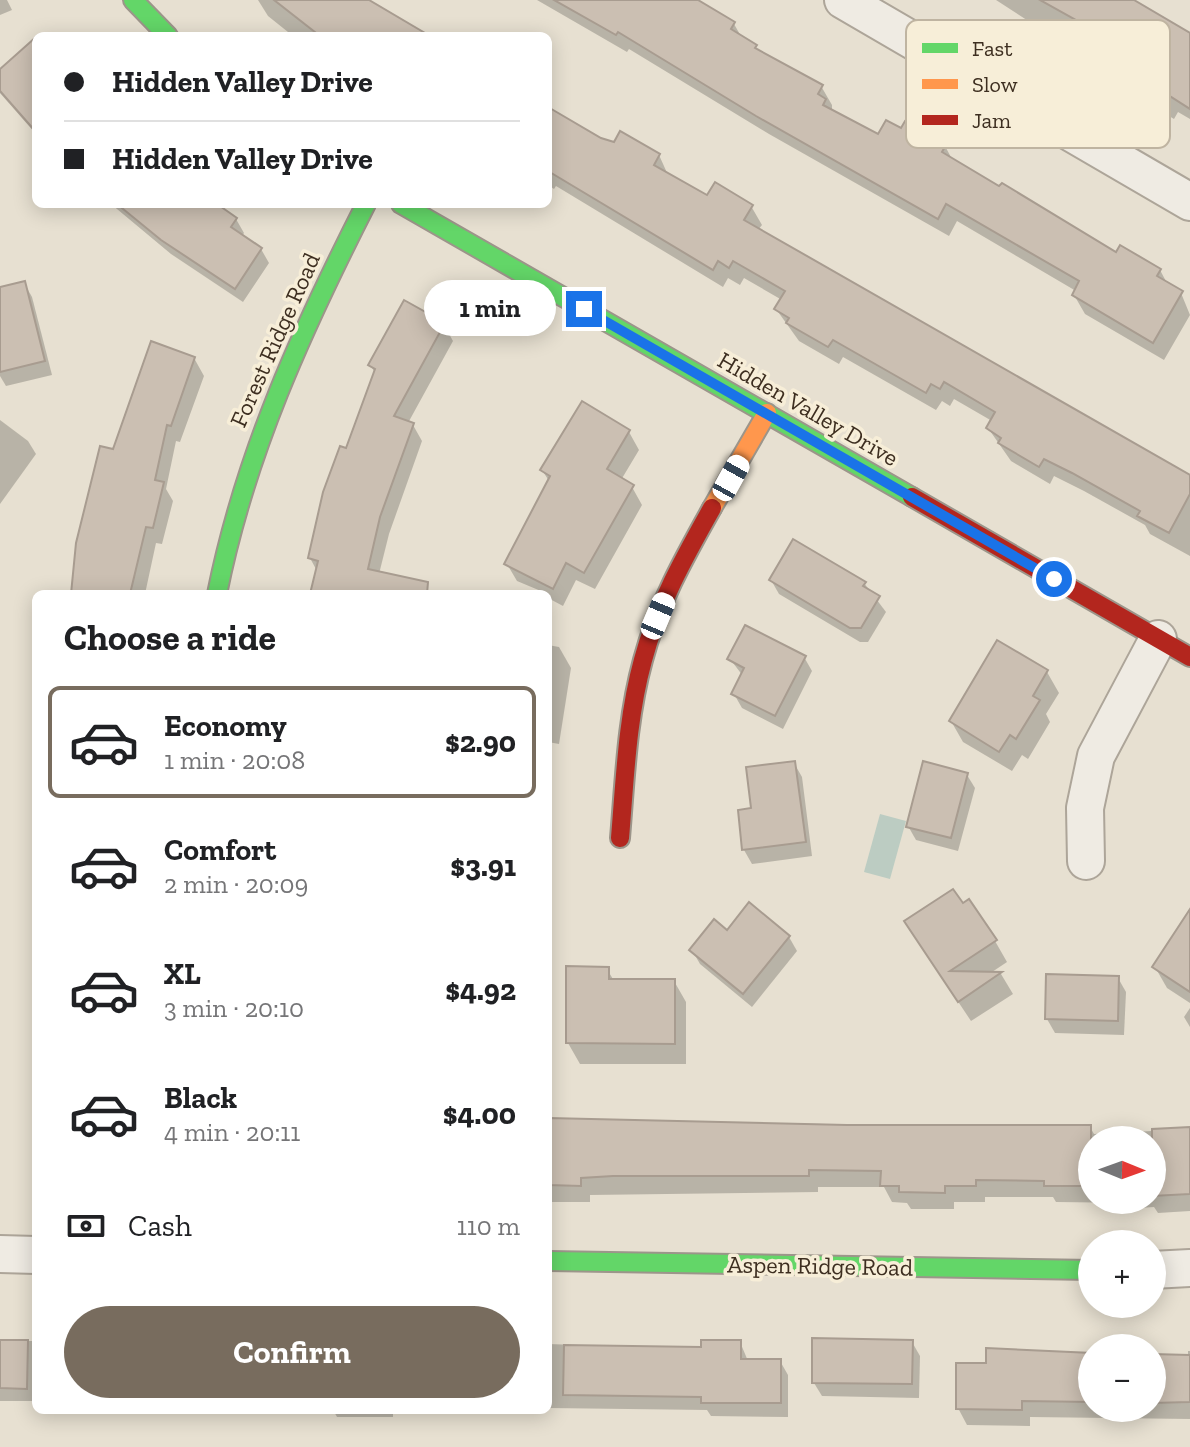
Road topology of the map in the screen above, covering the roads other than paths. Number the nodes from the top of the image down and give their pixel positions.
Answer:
1 (133, 0) edge
2 (843, 0) edge
3 (164, 32) edge
4 (906, 37) edge
5 (1097, 148) edge
6 (1190, 202) edge
7 (364, 208) edge
8 (408, 208) edge
9 (767, 413) junction
10 (218, 590) edge
11 (1158, 639) junction
12 (1190, 657) edge
13 (620, 838) dead end
14 (1086, 861) dead end
15 (0, 1254) edge
16 (32, 1255) edge
17 (552, 1261) edge
18 (1190, 1268) edge
19 (1166, 1269) edge
20 (1078, 1270) edge

1 - 3 street
2 - 4 street
5 - 6 street
7 - 10 street, Forest Ridge Road
8 - 9 street, Hidden Valley Drive
9 - 11 street, Hidden Valley Drive
9 - 13 street
11 - 12 street, Hidden Valley Drive
11 - 14 street
15 - 16 street
17 - 20 street, Aspen Ridge Road
18 - 19 street

